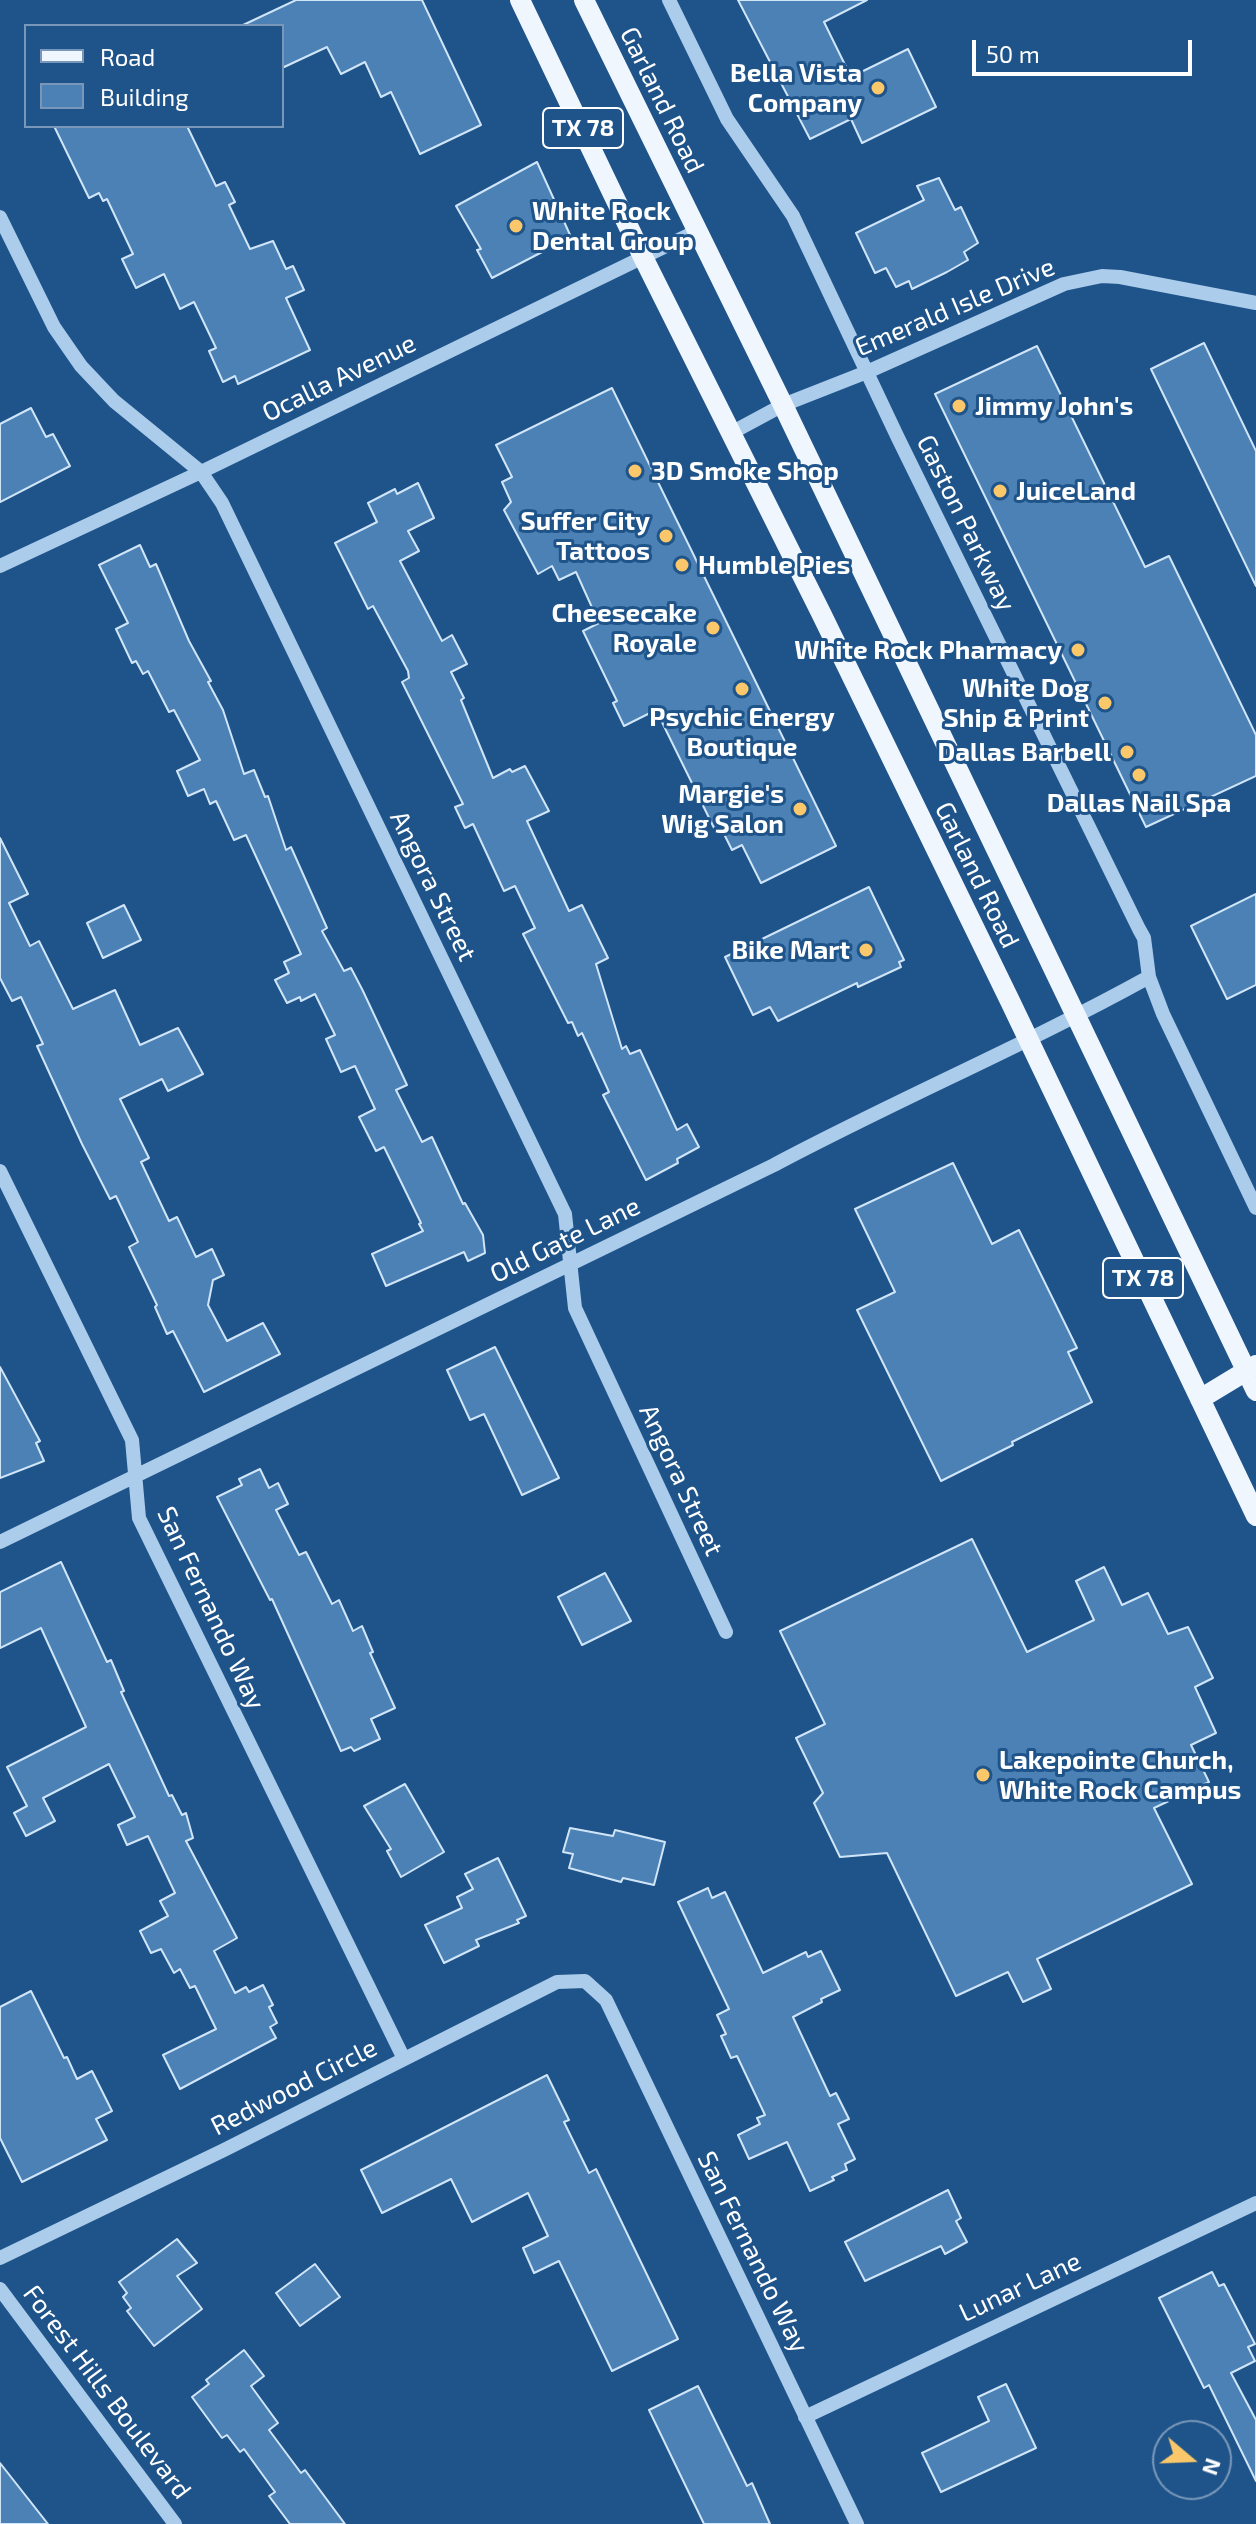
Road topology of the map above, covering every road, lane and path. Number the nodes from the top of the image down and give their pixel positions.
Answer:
1 (520, 0) edge
2 (584, 0) edge
3 (669, 0) edge
4 (0, 217) edge
5 (697, 231) junction
6 (643, 257) junction
7 (1256, 303) edge
8 (867, 372) junction
9 (783, 405) junction
10 (731, 433) junction
11 (201, 472) junction
12 (0, 566) edge
13 (1149, 977) junction
14 (1076, 1016) junction
15 (1029, 1041) junction
16 (0, 1171) edge
17 (1256, 1208) edge
18 (570, 1265) junction
19 (1251, 1368) edge
20 (1256, 1391) edge
21 (1200, 1399) junction
22 (135, 1475) junction
23 (1256, 1516) edge
24 (0, 1542) edge
25 (726, 1632) dead end
26 (606, 2000) joint
27 (404, 2059) junction
28 (1256, 2203) edge
29 (0, 2258) edge
30 (0, 2289) edge
31 (805, 2417) junction
32 (175, 2524) edge
33 (857, 2524) edge

1 - 6 main road, Garland Road / TX 78
2 - 5 main road, Garland Road / TX 78
3 - 8 street, Gaston Parkway
4 - 11 street, Angora Street
5 - 6 street, Ocalla Avenue
5 - 9 main road, Garland Road / TX 78
6 - 10 main road, Garland Road / TX 78
6 - 11 street, Ocalla Avenue
7 - 8 street, Emerald Isle Drive
8 - 9 street, Emerald Isle Drive
8 - 13 street, Gaston Parkway
9 - 10 street, Emerald Isle Drive
9 - 14 main road, Garland Road / TX 78
10 - 15 main road, Garland Road / TX 78
11 - 12 street, Ocalla Avenue
11 - 18 street, Angora Street
13 - 14 street, Old Gate Lane
13 - 17 street, Gaston Parkway
14 - 15 street, Old Gate Lane
14 - 19 main road, Garland Road / TX 78
15 - 18 street, Old Gate Lane
15 - 21 main road, Garland Road / TX 78
16 - 22 street, San Fernando Way
18 - 22 street, Old Gate Lane
18 - 25 street, Angora Street
19 - 20 main road, Garland Road / TX 78
19 - 21 main road
21 - 23 main road, Garland Road / TX 78
22 - 24 street, Old Gate Lane
22 - 27 street, San Fernando Way
26 - 27 street, Redwood Circle
26 - 31 street, San Fernando Way
27 - 29 street, Redwood Circle
28 - 31 street, Lunar Lane
30 - 32 street, Forest Hills Boulevard
31 - 33 street, San Fernando Way

